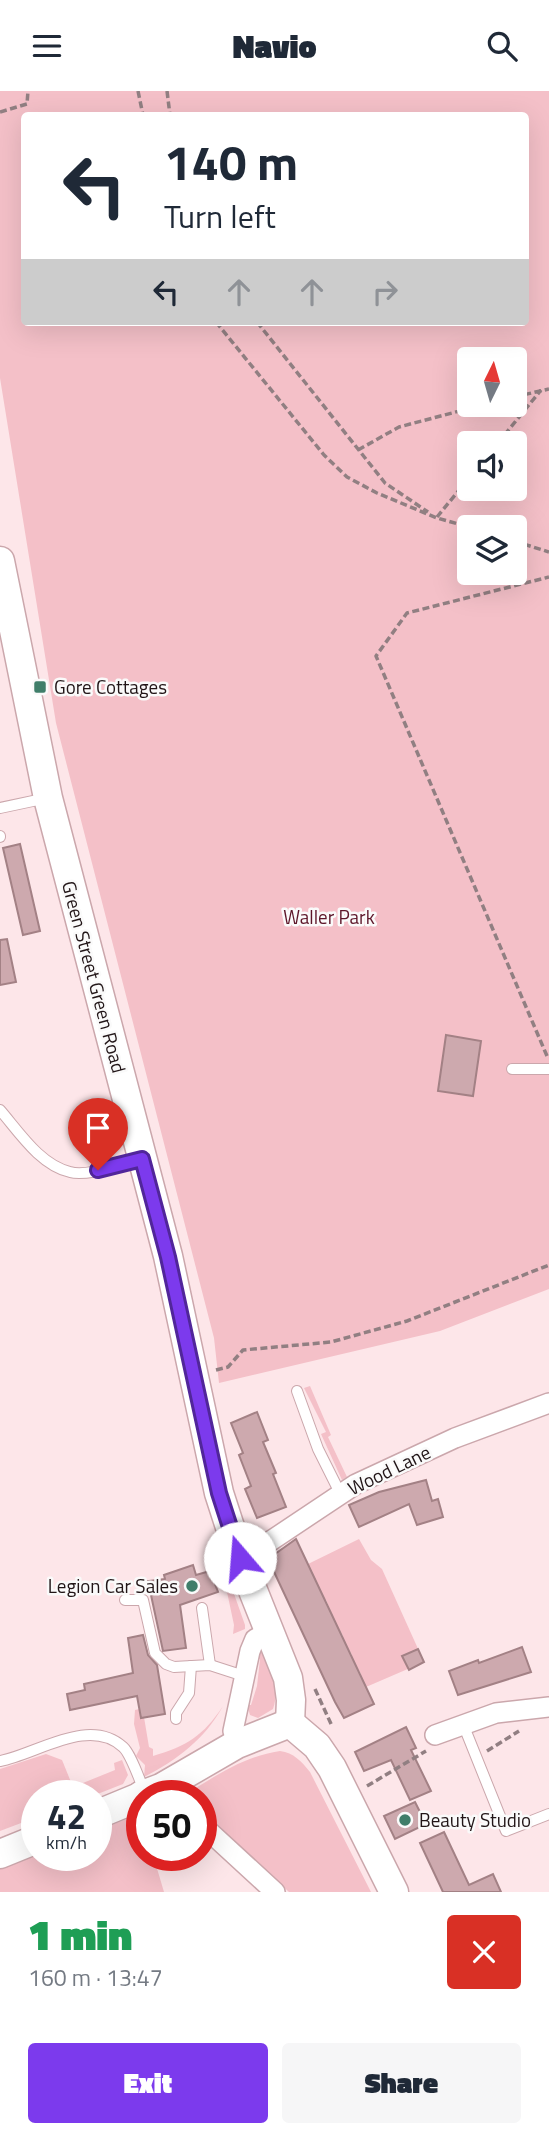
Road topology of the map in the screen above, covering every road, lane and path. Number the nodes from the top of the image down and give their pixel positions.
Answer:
1 (28, 91) edge
2 (138, 91) edge
3 (167, 91) edge
4 (0, 111) edge
5 (142, 112) edge
6 (170, 112) edge
7 (219, 326) edge
8 (260, 326) edge
9 (549, 389) edge
10 (541, 390) junction
11 (527, 394) edge
12 (457, 412) edge
13 (508, 431) edge
14 (358, 450) junction
15 (457, 493) edge
16 (437, 518) junction
17 (457, 524) edge
18 (527, 545) edge
19 (549, 552) edge
20 (0, 561) edge
21 (549, 577) edge
22 (3, 595) edge
23 (48, 798) junction
24 (0, 808) edge
25 (549, 1061) edge
26 (512, 1069) dead end
27 (549, 1069) edge
28 (0, 1110) edge
29 (142, 1159) junction
30 (549, 1265) edge
31 (217, 1370) dead end
32 (297, 1391) dead end
33 (549, 1403) edge
34 (340, 1493) junction
35 (240, 1558) junction
36 (125, 1600) dead end
37 (202, 1608) dead end
38 (268, 1632) junction
39 (210, 1665) junction
40 (191, 1666) junction
41 (244, 1676) junction
42 (549, 1707) edge
43 (176, 1719) dead end
44 (290, 1724) junction
45 (462, 1724) junction
46 (522, 1729) dead end
47 (434, 1741) joint
48 (237, 1744) junction
49 (475, 1755) junction
50 (0, 1761) edge
51 (144, 1780) edge
52 (176, 1780) edge
53 (362, 1789) dead end
54 (549, 1814) edge
55 (217, 1839) edge
56 (21, 1845) edge
57 (0, 1854) edge
58 (275, 1892) edge
59 (394, 1892) edge

1 - 4 path
2 - 5 path
3 - 6 path
7 - 16 path
8 - 14 path
9 - 10 path
10 - 11 path
10 - 13 path
12 - 14 path
14 - 16 path
15 - 16 path
16 - 17 path
18 - 19 path
20 - 22 main road, Green Street Green Road
21 - 25 path
22 - 23 main road, Green Street Green Road
23 - 24 lane
23 - 29 main road, Green Street Green Road
26 - 27 lane
28 - 29 lane
29 - 35 main road, Green Street Green Road
30 - 31 path
32 - 34 lane
33 - 34 street, Wood Lane
34 - 35 street, Wood Lane
35 - 38 main road, Green Street Green Road
36 - 40 lane
37 - 39 lane
38 - 41 street
38 - 44 main road, Green Street Green Road
39 - 40 lane
39 - 41 lane
40 - 43 lane
41 - 48 street
42 - 45 street
44 - 48 main road
44 - 59 main road
45 - 47 street
45 - 49 lane
46 - 49 path
47 - 53 path
48 - 52 main road
49 - 54 lane
50 - 51 lane
55 - 58 street
56 - 57 main road

